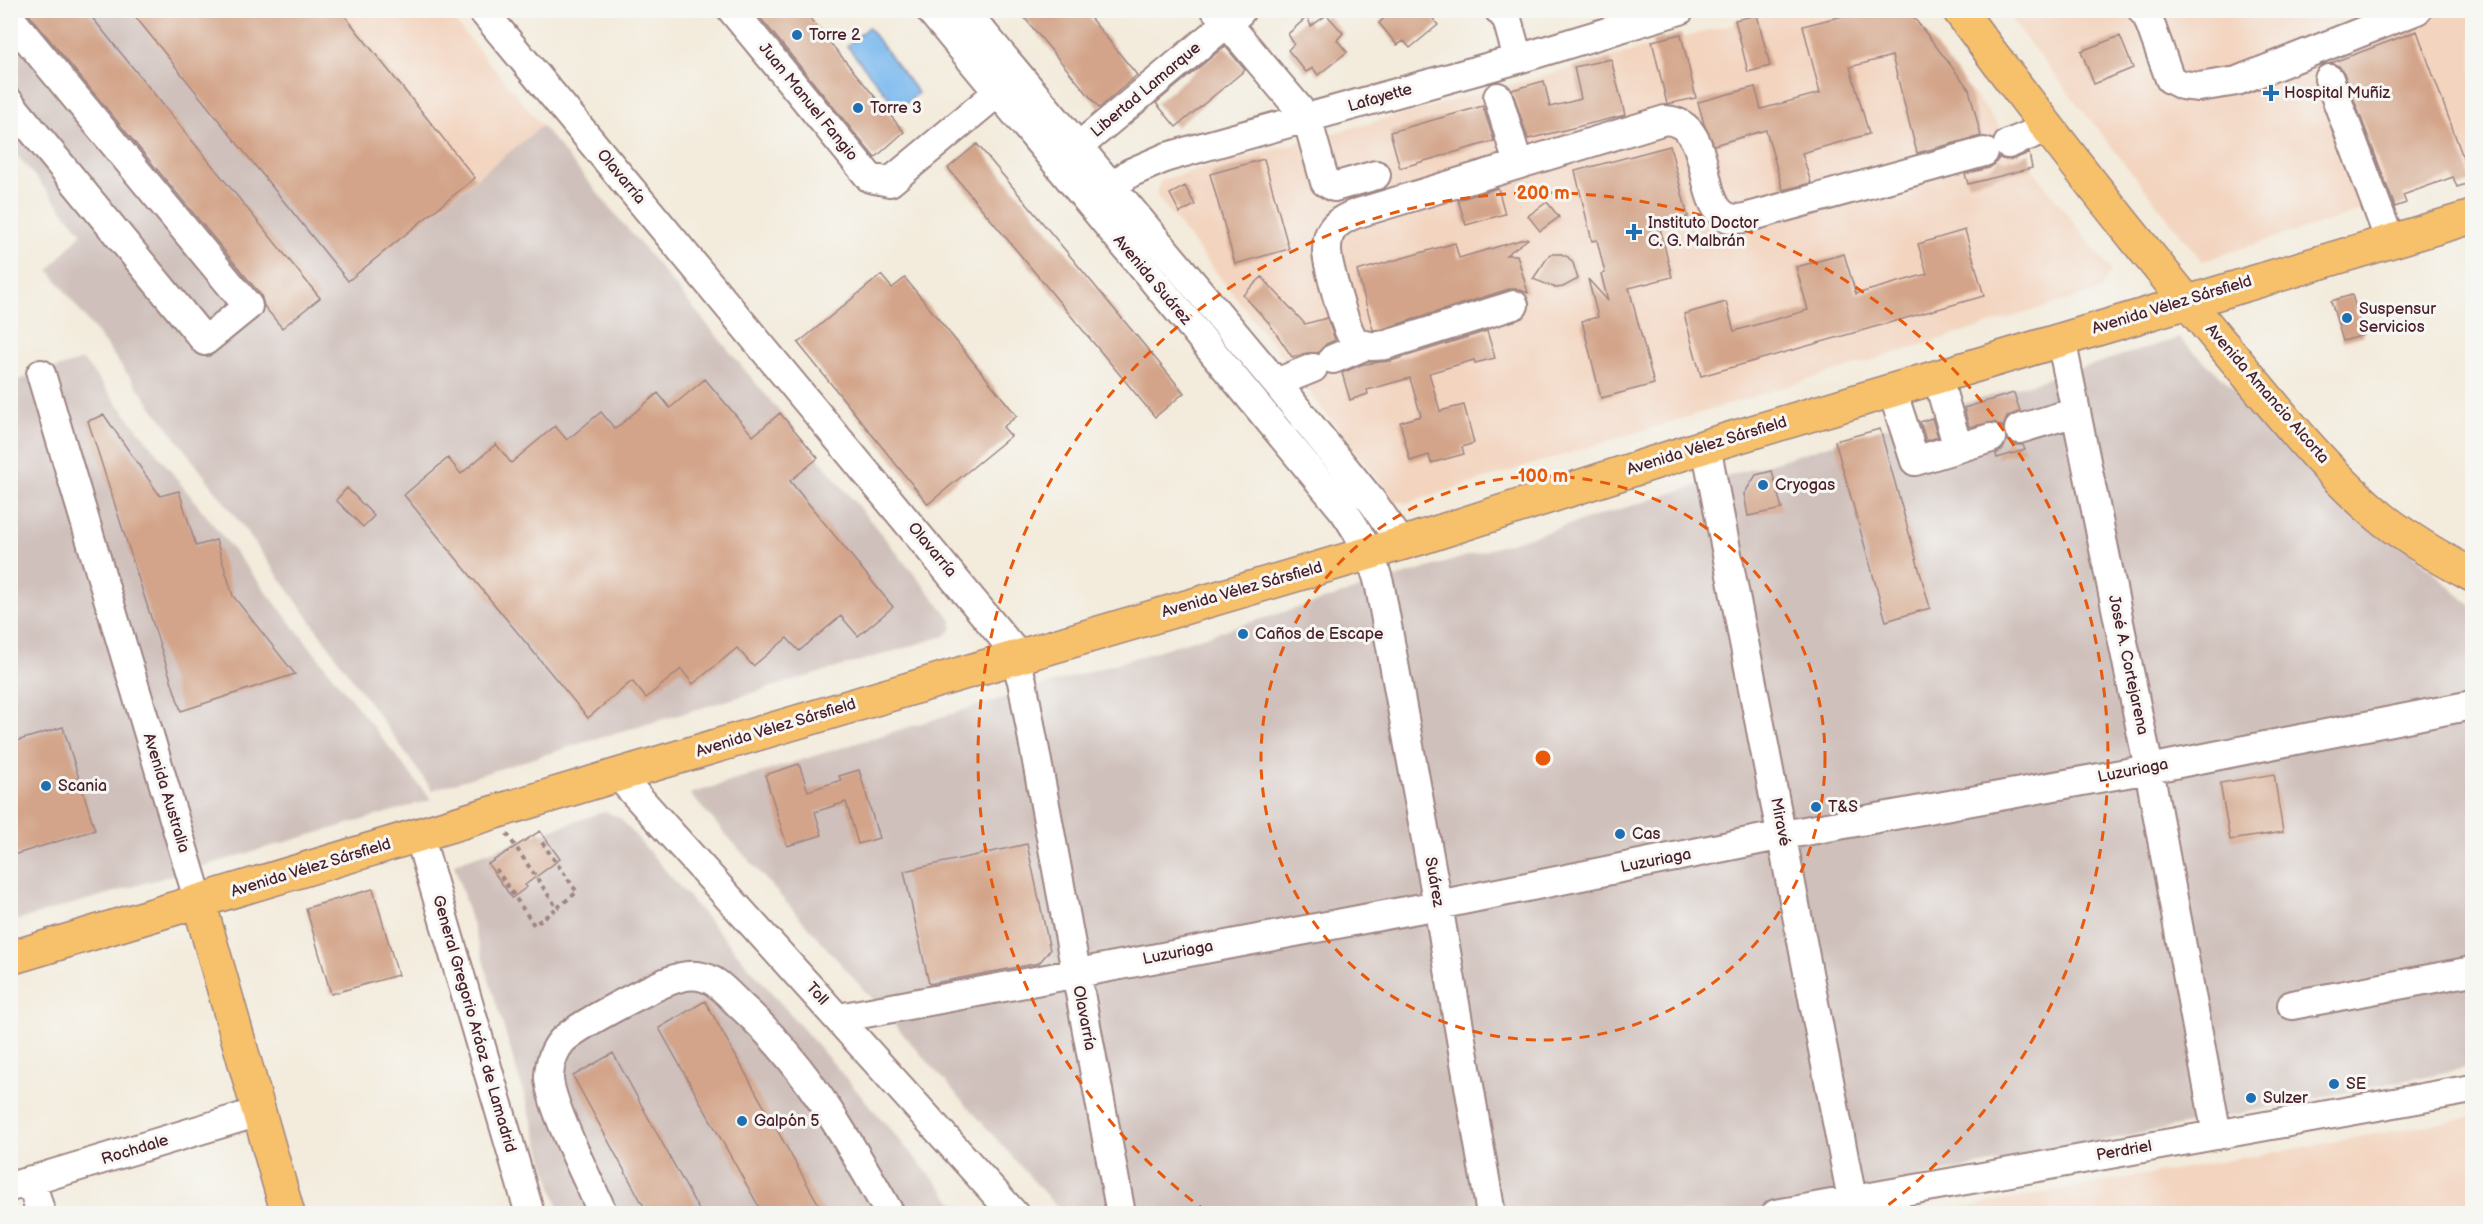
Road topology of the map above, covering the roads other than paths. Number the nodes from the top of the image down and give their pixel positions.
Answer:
1 (482, 10) edge
2 (732, 10) edge
3 (930, 10) edge
4 (964, 10) edge
5 (1499, 10) edge
6 (1680, 10) edge
7 (1959, 10) edge
8 (2142, 10) edge
9 (2417, 10) edge
10 (1228, 15) edge
11 (10, 18) edge
12 (1518, 59) junction
13 (2329, 79) dead end
14 (997, 93) junction
15 (1498, 97) dead end
16 (10, 103) edge
17 (1306, 118) junction
18 (2047, 128) junction
19 (1078, 147) junction
20 (1518, 164) junction
21 (1376, 176) dead end
22 (1111, 188) junction
23 (1090, 206) junction
24 (2472, 217) edge
25 (2390, 241) junction
26 (2186, 301) junction
27 (1514, 305) dead end
28 (2061, 339) junction
29 (1366, 345) junction
30 (40, 374) dead end
31 (1936, 376) junction
32 (1276, 383) junction
33 (1892, 390) junction
34 (2076, 412) junction
35 (2019, 429) dead end
36 (1991, 438) dead end
37 (1706, 446) junction
38 (1958, 448) junction
39 (1401, 543) junction
40 (1370, 553) junction
41 (2472, 575) edge
42 (1016, 657) junction
43 (2472, 705) edge
44 (2149, 769) junction
45 (618, 775) junction
46 (419, 835) junction
47 (1783, 835) junction
48 (199, 902) junction
49 (1438, 905) junction
50 (10, 958) edge
51 (2472, 971) edge
52 (1075, 972) junction
53 (2292, 1005) dead end
54 (839, 1018) junction
55 (2472, 1089) edge
56 (259, 1112) junction
57 (2217, 1135) junction
58 (21, 1184) edge
59 (1852, 1199) junction
60 (41, 1214) edge
61 (288, 1214) edge
62 (530, 1214) edge
63 (603, 1214) edge
64 (890, 1214) edge
65 (1014, 1214) edge
66 (1121, 1214) edge
67 (1491, 1214) edge
68 (1776, 1214) edge

1 - 42 street, Olavarría
2 - 14 street, Juan Manuel Fangio
3 - 14 street, Avenida Suárez
4 - 19 street, Avenida Suárez
5 - 12 street
6 - 12 street, Lafayette
7 - 18 main road, Avenida Amancio Alcorta
8 - 9 street
10 - 17 street
10 - 19 street, Libertad Lamarque
11 - 16 street
12 - 17 street, Lafayette
13 - 25 street
14 - 23 street, Avenida Suárez
15 - 20 street
17 - 21 street
17 - 22 street, Lafayette
18 - 20 street
18 - 26 main road, Avenida Amancio Alcorta
19 - 22 street, Avenida Suárez
20 - 29 street
22 - 23 street, Lafayette
22 - 32 street, Avenida Suárez
23 - 40 street, Avenida Suárez
24 - 25 main road, Avenida Vélez Sársfield
25 - 26 main road, Avenida Vélez Sársfield
26 - 28 main road, Avenida Vélez Sársfield
26 - 41 main road, Avenida Amancio Alcorta
27 - 29 street
28 - 31 main road, Avenida Vélez Sársfield
28 - 34 street, José A. Cortejarena
29 - 32 street
30 - 48 street, Avenida Australia
31 - 33 main road, Avenida Vélez Sársfield
31 - 38 street
32 - 39 street, Avenida Suárez
33 - 37 main road, Avenida Vélez Sársfield
33 - 38 street
34 - 35 street
34 - 44 street, José A. Cortejarena
36 - 38 street
37 - 39 main road, Avenida Vélez Sársfield
37 - 47 street, Miravé
39 - 40 main road, Avenida Vélez Sársfield
40 - 42 main road, Avenida Vélez Sársfield
40 - 49 street, Suárez
42 - 45 main road, Avenida Vélez Sársfield
42 - 52 street, Olavarría
43 - 44 street, Luzuriaga
44 - 47 street, Luzuriaga
44 - 57 street, José A. Cortejarena
45 - 46 main road, Avenida Vélez Sársfield
45 - 54 street, Toll
46 - 48 main road, Avenida Vélez Sársfield
46 - 62 street, General Gregorio Aráoz de Lamadrid
47 - 49 street, Luzuriaga
47 - 59 street, Miravé
48 - 50 main road, Avenida Vélez Sársfield
48 - 56 main road, Avenida Australia
49 - 52 street, Luzuriaga
49 - 67 street, Suárez
51 - 53 street
52 - 54 street, Luzuriaga
52 - 66 street, Olavarría
54 - 65 street, Toll
55 - 57 street, Perdriel
56 - 58 street, Rochdale
56 - 61 main road, Avenida Australia
57 - 59 street, Perdriel
58 - 60 street
59 - 68 street, Perdriel
63 - 64 street

